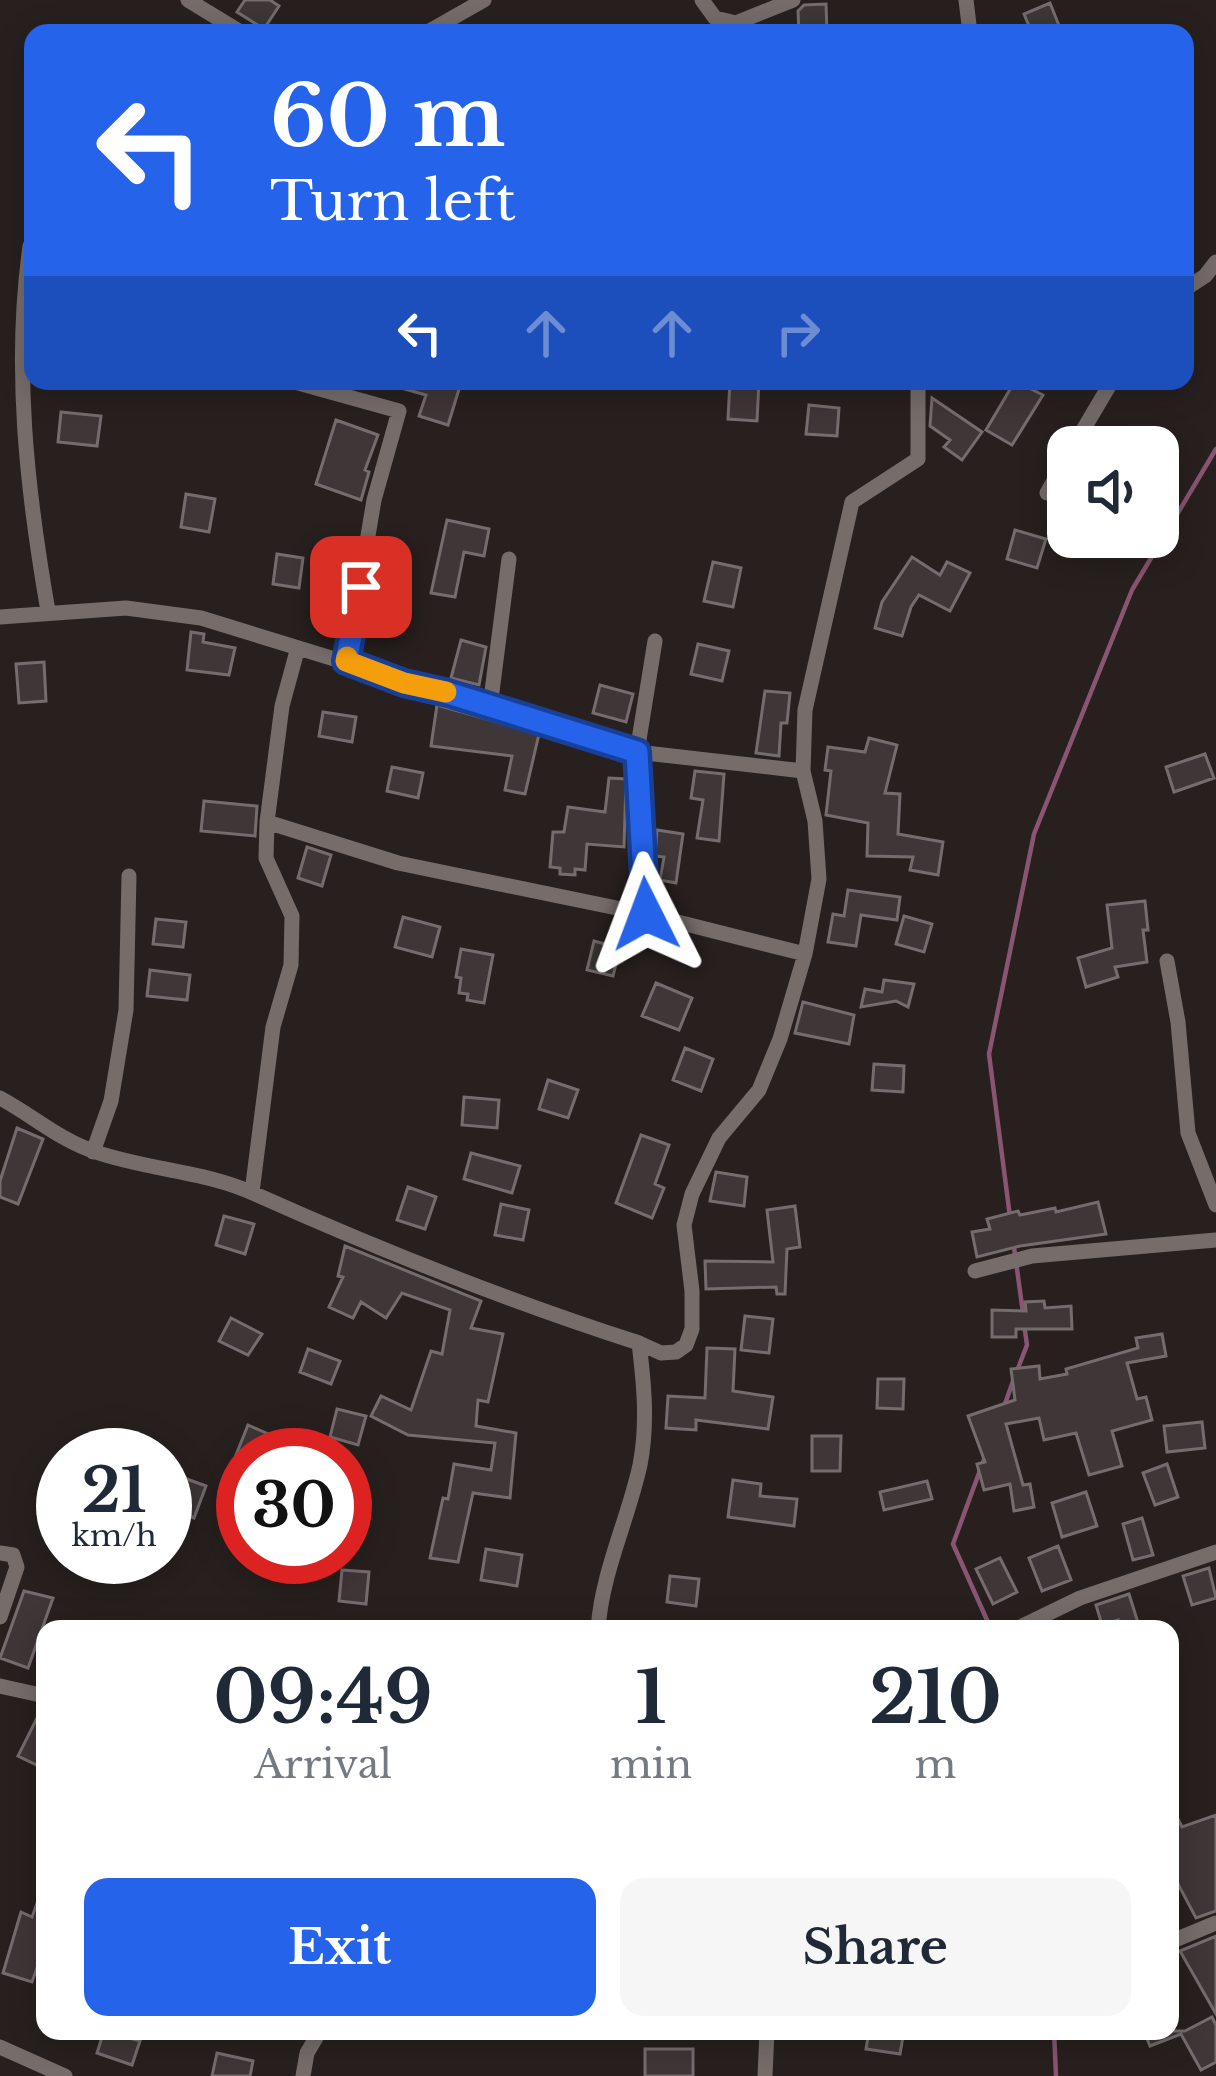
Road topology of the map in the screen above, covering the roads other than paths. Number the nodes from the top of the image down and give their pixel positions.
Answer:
1 (188, 0) edge
2 (702, 0) edge
3 (793, 0) edge
4 (478, 2) edge
5 (227, 24) edge
6 (441, 24) edge
7 (1216, 262) edge
8 (1194, 283) edge
9 (24, 287) edge
10 (323, 390) edge
11 (918, 390) edge
12 (1107, 390) edge
13 (1085, 426) edge
14 (509, 559) dead end
15 (48, 610) junction
16 (0, 617) edge
17 (656, 641) dead end
18 (297, 651) junction
19 (346, 661) junction
20 (490, 707) junction
21 (637, 752) junction
22 (802, 771) junction
23 (267, 822) junction
24 (129, 876) dead end
25 (646, 914) junction
26 (805, 954) junction
27 (1167, 961) dead end
28 (0, 1098) edge
29 (93, 1152) junction
30 (252, 1192) junction
31 (1216, 1205) edge
32 (1216, 1240) edge
33 (975, 1271) dead end
34 (639, 1343) junction
35 (1216, 1552) edge
36 (0, 1553) edge
37 (0, 1617) edge
38 (599, 1620) edge
39 (1035, 1620) edge
40 (0, 1686) edge
41 (36, 1694) edge
42 (1216, 1923) edge
43 (1179, 1938) edge
44 (315, 2040) edge
45 (767, 2040) edge
46 (0, 2047) edge
47 (65, 2076) edge
48 (303, 2076) edge
49 (765, 2076) edge

1 - 5 street
2 - 3 street
4 - 6 street
7 - 8 street
9 - 15 street
10 - 19 street
11 - 22 street
12 - 13 street
14 - 20 street
15 - 16 street
15 - 18 street
17 - 21 street
18 - 19 street
18 - 23 street
19 - 20 street
20 - 21 street
21 - 22 street
21 - 25 street
22 - 26 street
23 - 25 street
23 - 30 street
24 - 29 street
25 - 26 street
26 - 34 street
27 - 31 street
28 - 29 street
29 - 30 street
30 - 34 street
32 - 33 street
34 - 38 street
35 - 39 street
36 - 37 street
40 - 41 street
42 - 43 street
44 - 48 street
45 - 49 street
46 - 47 street

